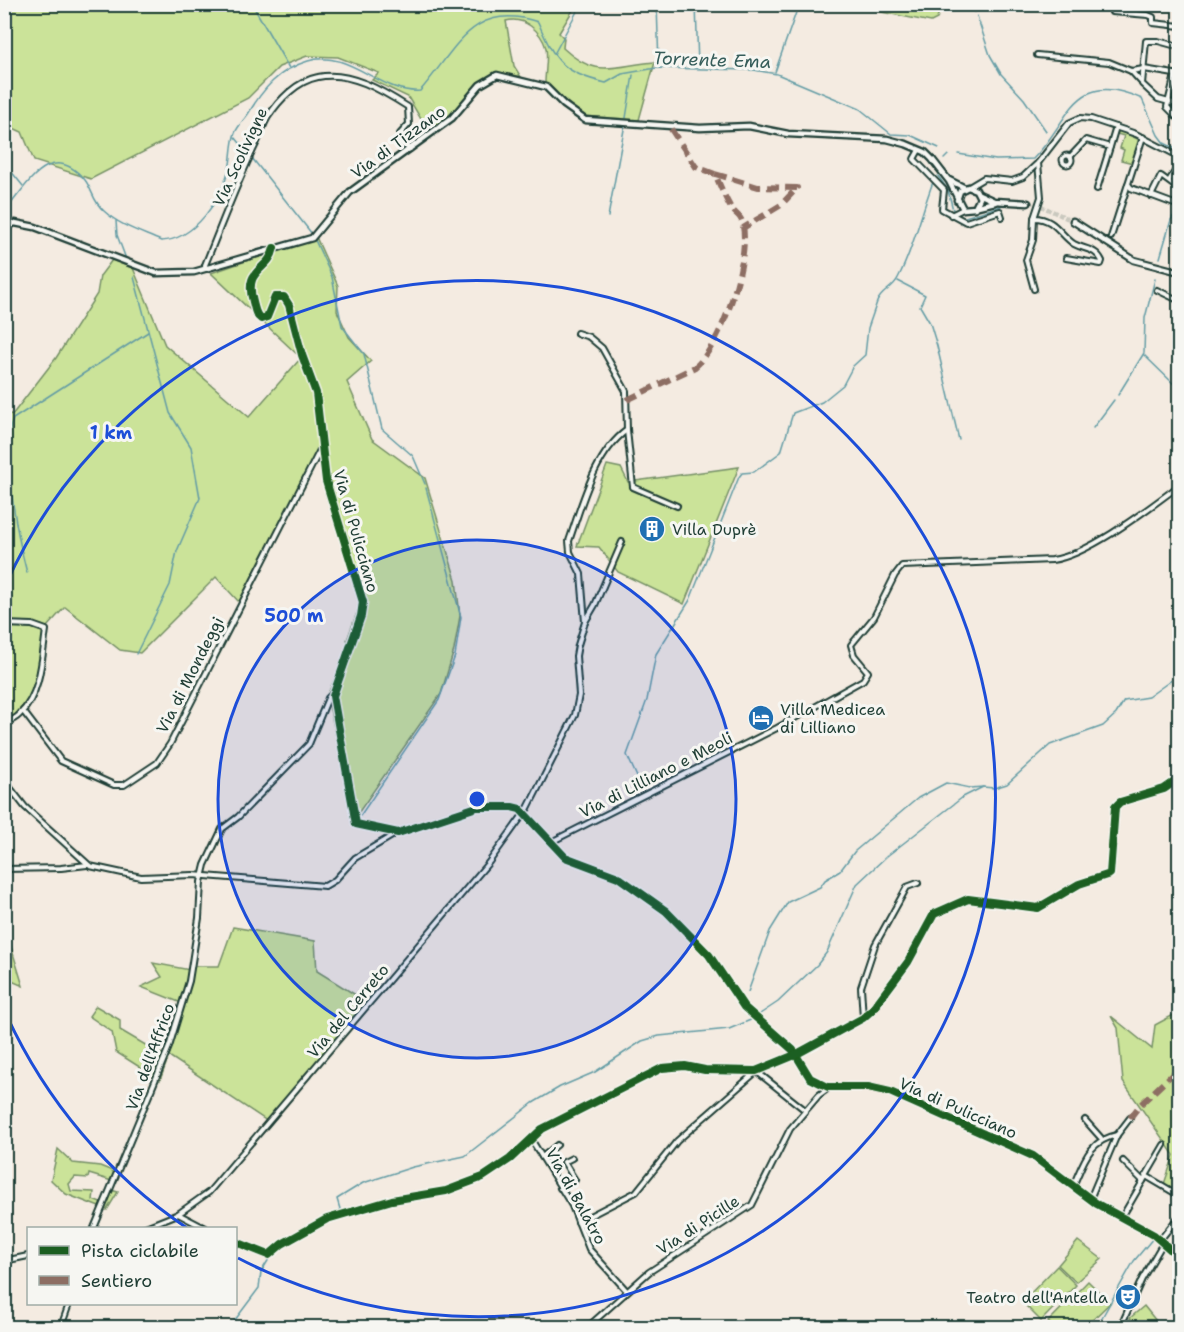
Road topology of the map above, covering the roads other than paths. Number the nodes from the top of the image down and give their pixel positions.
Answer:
1 (1112, 12) dead end
2 (1179, 26) edge
3 (1179, 47) edge
4 (1037, 55) dead end
5 (1144, 69) junction
6 (1131, 71) junction
7 (1177, 75) edge
8 (1143, 84) junction
9 (1168, 103) junction
10 (1179, 105) edge
11 (1178, 118) edge
12 (1116, 127) junction
13 (1143, 137) junction
14 (1110, 147) junction
15 (410, 149) junction
16 (919, 150) junction
17 (1070, 157) dead end
18 (1179, 157) edge
19 (1038, 163) junction
20 (1179, 163) edge
21 (945, 176) junction
22 (982, 179) junction
23 (1169, 181) junction
24 (967, 187) junction
25 (1128, 187) junction
26 (1097, 189) dead end
27 (1179, 190) edge
28 (979, 193) junction
29 (1152, 196) junction
30 (958, 202) junction
31 (1000, 202) junction
32 (1028, 203) tunnel mouth
33 (1177, 205) dead end
34 (978, 206) junction
35 (963, 209) junction
36 (953, 213) junction
37 (1002, 217) dead end
38 (1034, 218) junction
39 (1073, 221) tunnel mouth
40 (4, 228) edge
41 (1111, 237) dead end
42 (274, 248) junction
43 (1066, 258) dead end
44 (206, 269) junction
45 (1179, 272) edge
46 (1034, 289) dead end
47 (1157, 290) dead end
48 (1179, 301) edge
49 (577, 333) dead end
50 (627, 430) junction
51 (322, 446) junction
52 (1179, 485) edge
53 (677, 506) dead end
54 (622, 542) dead end
55 (585, 622) junction
56 (4, 624) edge
57 (334, 693) junction
58 (22, 711) junction
59 (4, 725) edge
60 (1179, 778) edge
61 (4, 780) edge
62 (526, 813) junction
63 (398, 833) junction
64 (550, 842) junction
65 (87, 864) junction
66 (206, 865) junction
67 (4, 869) edge
68 (193, 875) junction
69 (202, 876) junction
70 (210, 877) junction
71 (918, 883) dead end
72 (201, 887) junction
73 (863, 1018) junction
74 (795, 1055) junction
75 (756, 1071) junction
76 (823, 1085) junction
77 (831, 1087) junction
78 (819, 1095) junction
79 (805, 1110) junction
80 (1130, 1118) dead end
81 (1084, 1120) dead end
82 (1117, 1135) junction
83 (1101, 1138) junction
84 (531, 1139) junction
85 (557, 1145) dead end
86 (1164, 1145) dead end
87 (542, 1157) junction
88 (572, 1158) dead end
89 (1123, 1161) dead end
90 (1145, 1178) junction
91 (1072, 1186) junction
92 (560, 1188) junction
93 (1179, 1196) edge
94 (1090, 1199) junction
95 (178, 1214) junction
96 (1179, 1215) edge
97 (1122, 1218) junction
98 (578, 1222) junction
99 (94, 1227) edge
100 (146, 1227) edge
101 (203, 1227) edge
102 (237, 1242) edge
103 (1162, 1242) junction
104 (27, 1256) edge
105 (1179, 1258) edge
106 (4, 1261) edge
107 (1179, 1289) edge
108 (626, 1290) junction
109 (69, 1305) edge
110 (1179, 1305) edge
111 (64, 1328) edge
112 (550, 1328) edge
113 (1120, 1328) edge

1 - 2 street
3 - 5 street
4 - 6 street
5 - 6 street
5 - 7 street
5 - 8 street
6 - 8 street
7 - 9 street
8 - 9 street
9 - 10 street
9 - 11 street
12 - 13 street
12 - 14 street
12 - 19 street
13 - 18 street
13 - 25 street
14 - 17 street
14 - 26 street
15 - 16 main road, Via di Tizzano
15 - 42 main road, Via di Tizzano
15 - 44 street, Via Scolivigne
16 - 21 main road, Via di Tizzano
16 - 36 street
19 - 22 street
19 - 38 street
20 - 23 street
21 - 24 main road, Via di Tizzano
21 - 30 main road, Via di Tizzano
22 - 24 street
22 - 28 street
23 - 27 street
23 - 29 street
24 - 28 main road, Via di Tizzano
24 - 30 main road
25 - 29 street
25 - 41 street
28 - 31 main road, Via di Tizzano
28 - 34 main road
29 - 33 street
30 - 35 main road, Via di Tizzano
30 - 36 street
31 - 32 main road
31 - 34 main road
34 - 35 main road
35 - 36 street
36 - 37 street
38 - 43 street
38 - 46 street
39 - 45 main road
40 - 44 main road, Via di Tizzano
42 - 44 main road, Via di Tizzano
42 - 51 street, Via di Pulicciano
47 - 48 street
49 - 50 street
50 - 53 street
50 - 55 street
51 - 57 street, Via di Pulicciano
51 - 58 street, Via di Mondeggi
52 - 64 street, Via di Lilliano e Meoli
54 - 55 street
55 - 62 street, Via del Cerreto
56 - 58 street
57 - 63 street, Via di Pulicciano
57 - 66 street
58 - 59 street
60 - 73 street
61 - 65 street
62 - 63 street, Via di Pulicciano
62 - 64 street, Via di Pulicciano
62 - 95 street, Via del Cerreto
63 - 70 street
64 - 74 street, Via di Pulicciano
65 - 67 street
65 - 68 street
66 - 68 street
66 - 69 street
68 - 69 street
69 - 70 street
69 - 72 street, Via dell'Affrico
70 - 72 street
71 - 73 street
72 - 99 street, Via dell'Affrico
73 - 74 street
74 - 75 street
74 - 76 street, Via di Pulicciano
75 - 79 street
75 - 84 street
75 - 98 street
76 - 77 street, Via di Pulicciano
76 - 78 street, Via di Picille
77 - 78 street, Via di Picille
77 - 91 street, Via di Pulicciano
78 - 79 street, Via di Picille
79 - 108 street, Via di Picille
80 - 82 street
81 - 83 street
82 - 83 street
82 - 94 street
83 - 91 street
84 - 87 street, Via di Balatro
84 - 102 street
85 - 87 street
86 - 90 street
87 - 92 street, Via di Balatro
88 - 92 street
89 - 90 street
90 - 93 street
90 - 97 street
91 - 94 street, Via di Pulicciano
92 - 98 street, Via di Balatro
94 - 97 street, Via di Pulicciano
95 - 100 street, Via del Cerreto
95 - 101 street
96 - 103 street
97 - 103 street, Via di Pulicciano
98 - 108 street, Via di Balatro
103 - 105 street, Via di Pulicciano
103 - 113 street
104 - 106 street
107 - 110 street
108 - 112 street, Via di Picille
109 - 111 street

